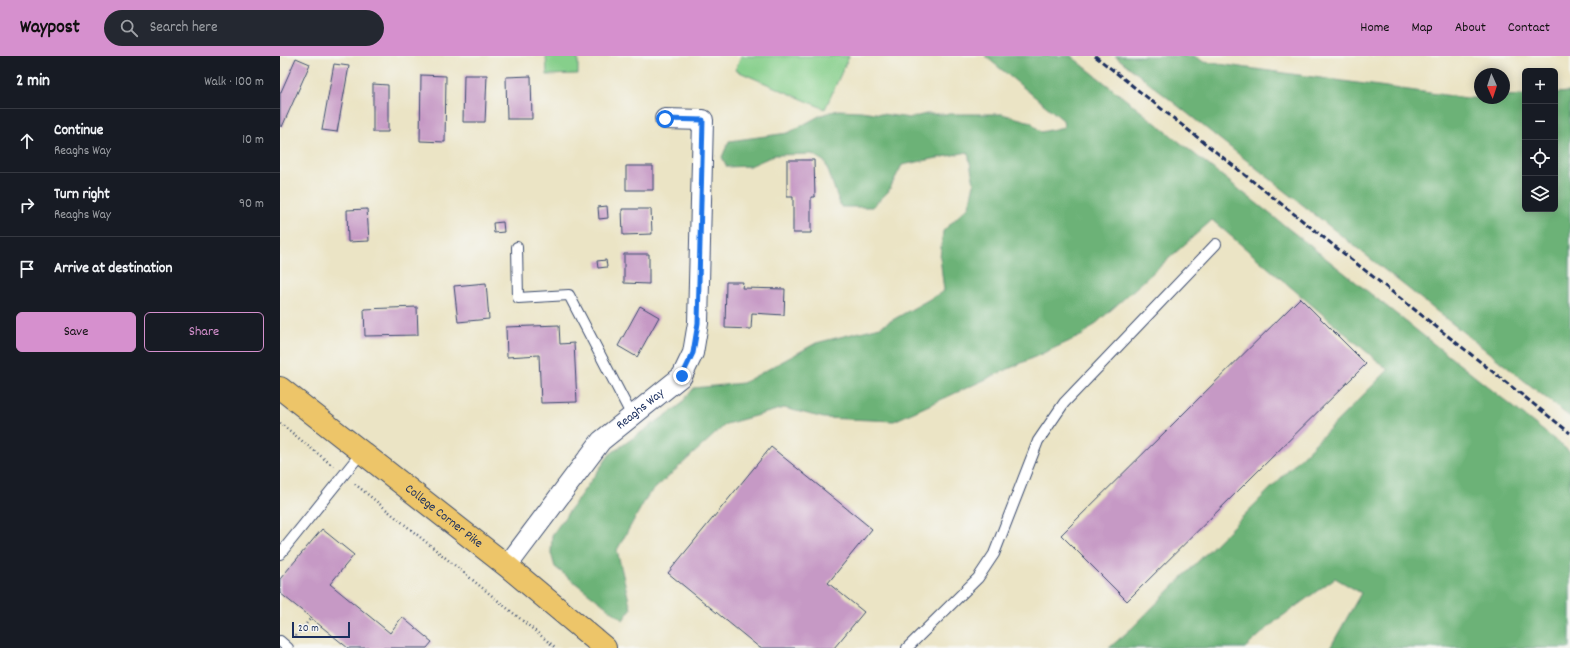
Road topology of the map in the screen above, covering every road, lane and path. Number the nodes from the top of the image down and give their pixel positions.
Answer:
1 (665, 119) dead end
2 (1216, 244) dead end
3 (517, 247) dead end
4 (285, 395) edge
5 (632, 416) junction
6 (280, 423) edge
7 (362, 452) junction
8 (344, 475) junction
9 (280, 554) edge
10 (507, 566) junction
11 (311, 618) dead end
12 (280, 641) edge
13 (290, 644) edge
14 (556, 648) edge
15 (605, 648) edge
16 (907, 648) edge

1 - 5 street, Reaghs Way
2 - 16 lane
3 - 5 lane
4 - 7 highway, College Corner Pike
5 - 10 street, Reaghs Way
6 - 8 path
7 - 8 lane
7 - 10 highway, College Corner Pike
8 - 9 lane
8 - 14 path
10 - 15 highway, College Corner Pike
11 - 13 path
12 - 13 lane

